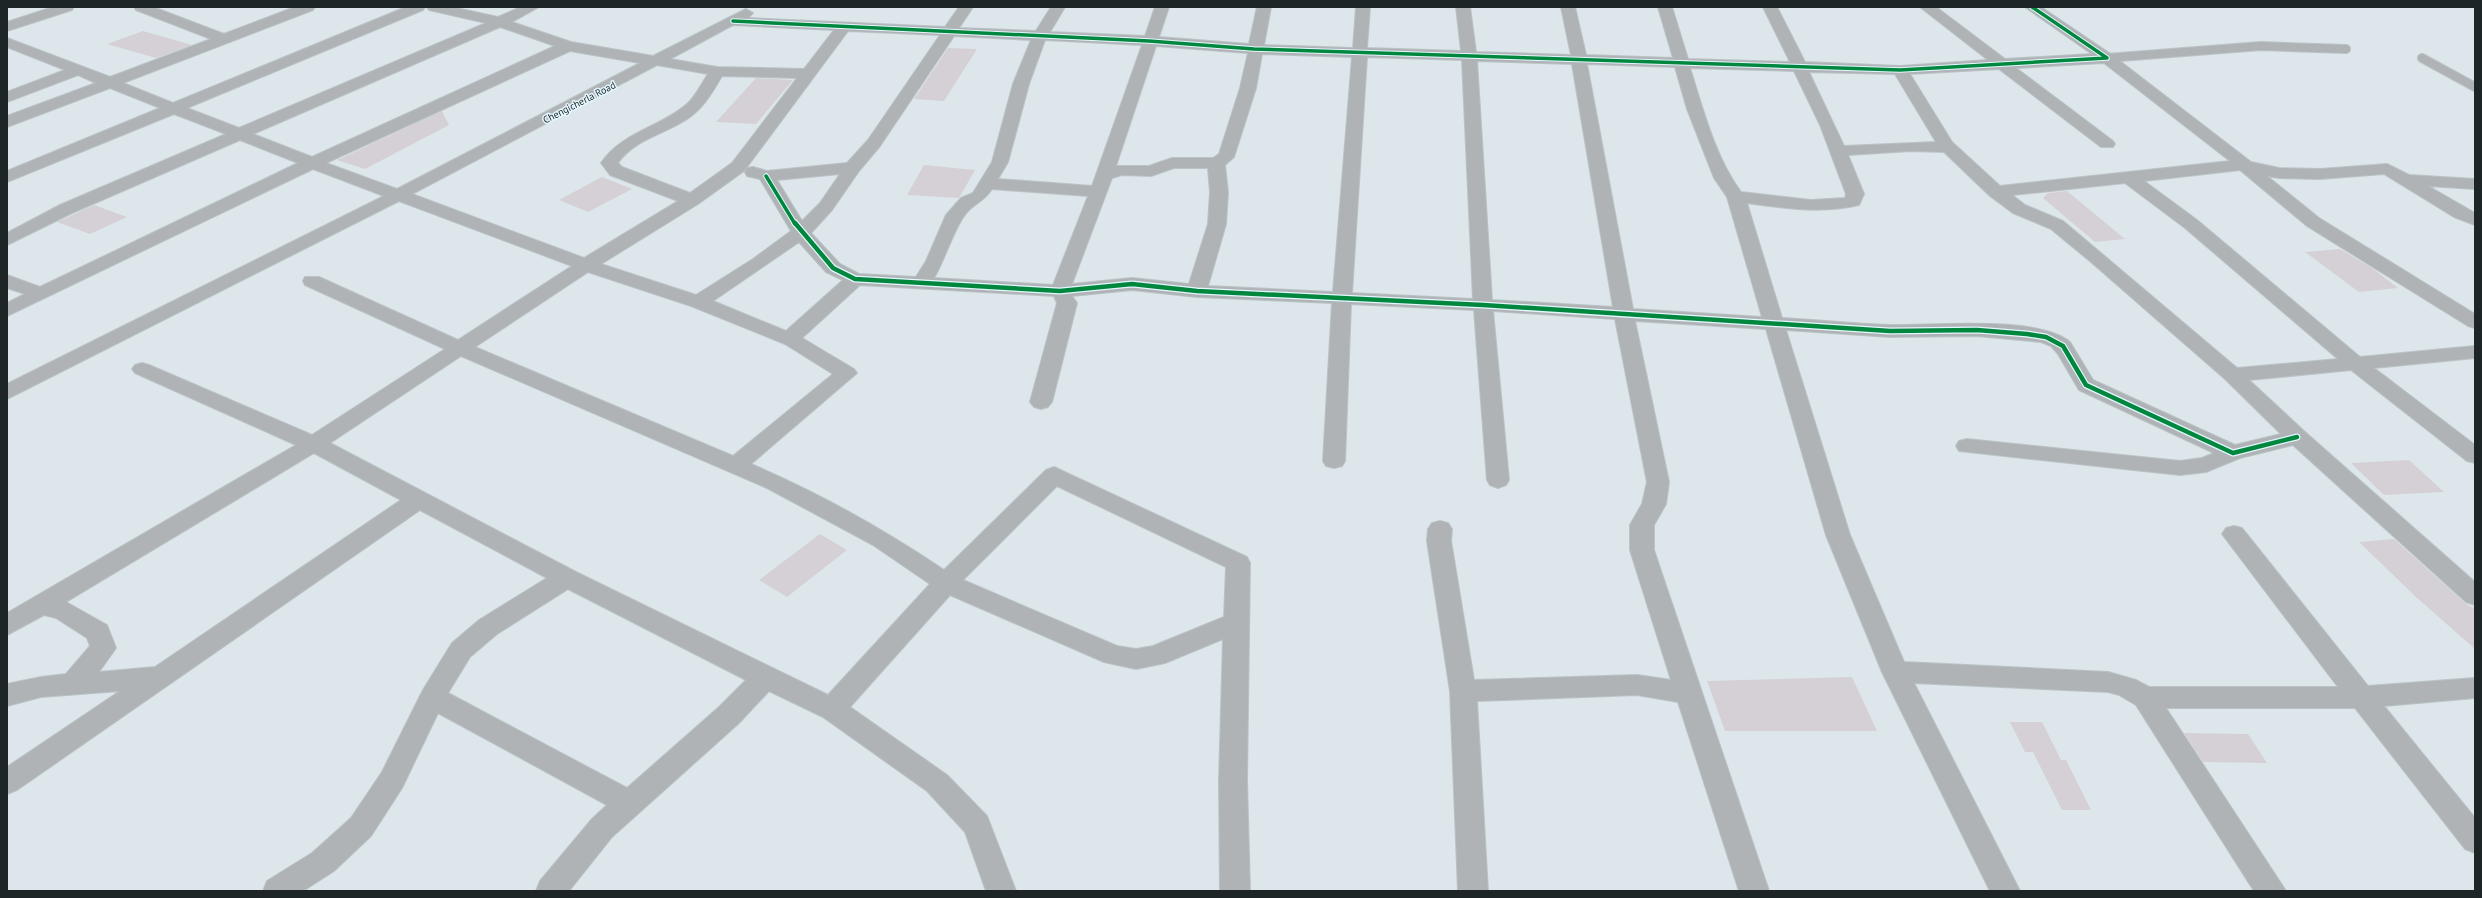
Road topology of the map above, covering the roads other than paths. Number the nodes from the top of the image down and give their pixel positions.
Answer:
1 (67, 7) edge
2 (141, 7) edge
3 (308, 7) edge
4 (418, 7) edge
5 (434, 7) edge
6 (532, 7) edge
7 (758, 7) edge
8 (966, 7) edge
9 (1058, 7) edge
10 (1162, 7) edge
11 (1264, 7) edge
12 (1363, 7) edge
13 (1463, 7) edge
14 (1568, 7) edge
15 (1665, 7) edge
16 (1770, 7) edge
17 (1927, 7) edge
18 (2032, 7) edge
19 (733, 21) junction
20 (500, 22) junction
21 (7, 27) edge
22 (844, 27) junction
23 (948, 33) junction
24 (1040, 36) junction
25 (223, 39) junction
26 (1149, 41) junction
27 (7, 42) edge
28 (568, 46) junction
29 (1254, 49) junction
30 (2346, 49) dead end
31 (1360, 53) junction
32 (1469, 56) junction
33 (2107, 58) junction
34 (2422, 58) dead end
35 (1580, 59) junction
36 (657, 62) junction
37 (1682, 64) junction
38 (2003, 65) junction
39 (1798, 67) junction
40 (1900, 70) junction
41 (76, 71) junction
42 (717, 71) junction
43 (806, 74) junction
44 (109, 83) junction
45 (2475, 87) edge
46 (7, 97) edge
47 (174, 109) junction
48 (7, 122) edge
49 (238, 135) junction
50 (2107, 144) dead end
51 (1948, 147) junction
52 (1838, 151) junction
53 (312, 163) junction
54 (1216, 163) junction
55 (2242, 165) junction
56 (738, 167) junction
57 (852, 168) junction
58 (1105, 175) junction
59 (766, 176) junction
60 (2127, 176) junction
61 (7, 177) edge
62 (2405, 180) junction
63 (987, 183) junction
64 (2475, 184) edge
65 (1098, 192) junction
66 (1996, 192) junction
67 (398, 194) junction
68 (1736, 197) junction
69 (692, 200) junction
70 (2475, 220) edge
71 (800, 232) junction
72 (7, 240) edge
73 (586, 265) junction
74 (855, 279) junction
75 (7, 281) edge
76 (312, 281) dead end
77 (922, 282) junction
78 (1060, 291) junction
79 (1197, 291) junction
80 (38, 293) junction
81 (1342, 297) junction
82 (698, 302) junction
83 (1483, 305) junction
84 (7, 310) edge
85 (1624, 314) junction
86 (2475, 322) edge
87 (1774, 323) junction
88 (789, 339) junction
89 (459, 348) junction
90 (2475, 352) edge
91 (2355, 363) junction
92 (142, 369) dead end
93 (2232, 375) junction
94 (7, 392) edge
95 (1041, 402) dead end
96 (2297, 437) junction
97 (314, 444) junction
98 (1967, 446) dead end
99 (2233, 454) junction
100 (2475, 456) edge
101 (1334, 461) dead end
102 (735, 466) junction
103 (1498, 480) dead end
104 (418, 500) junction
105 (1440, 529) dead end
106 (2234, 534) dead end
107 (567, 578) junction
108 (946, 583) junction
109 (2475, 596) edge
110 (42, 605) junction
111 (1236, 623) junction
112 (7, 625) edge
113 (1894, 672) junction
114 (161, 676) junction
115 (765, 678) junction
116 (74, 684) junction
117 (2475, 688) edge
118 (1463, 691) junction
119 (1690, 693) junction
120 (7, 695) edge
121 (432, 697) junction
122 (2363, 697) junction
123 (2145, 698) junction
124 (832, 709) junction
125 (7, 782) edge
126 (630, 803) junction
127 (2475, 840) edge
128 (278, 891) edge
129 (551, 891) edge
130 (1001, 891) edge
131 (1235, 891) edge
132 (1473, 891) edge
133 (1754, 891) edge
134 (2005, 891) edge
135 (2271, 891) edge

1 - 21 street
2 - 25 street
3 - 25 street
4 - 47 street
5 - 20 street
6 - 20 street
7 - 19 street, Chengicherla Road
8 - 23 street
9 - 24 street
10 - 26 street
11 - 29 street
12 - 31 street
13 - 32 street
14 - 35 street
15 - 37 street
16 - 39 street
17 - 38 street
18 - 33 street
19 - 22 street
19 - 36 street, Chengicherla Road
20 - 28 street
20 - 49 street
22 - 23 street
22 - 43 street
23 - 24 street
23 - 57 street
24 - 26 street
24 - 63 street
25 - 44 street
26 - 29 street
26 - 58 street
27 - 41 street
28 - 36 street
28 - 53 street
29 - 31 street
29 - 54 street
30 - 33 lane
31 - 32 street
31 - 81 street
32 - 35 street
32 - 83 street
33 - 38 street
33 - 55 street
34 - 45 lane
35 - 37 street
35 - 85 street
36 - 42 street
36 - 67 street, Chengicherla Road
37 - 39 street
37 - 68 street
38 - 40 street
38 - 50 street
39 - 40 street
39 - 52 street
40 - 51 street
41 - 44 street
41 - 46 street
42 - 43 street
42 - 69 street
43 - 56 street
44 - 47 street
44 - 48 street
47 - 49 street
47 - 61 street
49 - 53 street
49 - 72 street
51 - 52 street
51 - 66 street
52 - 68 street
53 - 67 street
53 - 80 street
54 - 58 street
54 - 79 street
55 - 60 street
55 - 62 street
55 - 86 street
56 - 59 street
56 - 69 street
57 - 59 street
57 - 71 street
58 - 65 street
59 - 71 street
60 - 66 street
60 - 91 street
62 - 64 street
62 - 70 street
63 - 65 street
63 - 77 street
65 - 78 street
66 - 93 street
67 - 73 street
67 - 94 street, Chengicherla Road
68 - 87 street
69 - 73 street
71 - 74 street
71 - 82 street
73 - 82 street
73 - 89 street
74 - 77 street
74 - 88 street
75 - 80 street
76 - 89 street
77 - 78 street
78 - 79 street
78 - 95 street
79 - 81 street
80 - 84 street
81 - 83 street
81 - 101 street
82 - 88 street
83 - 85 street
83 - 103 street
85 - 87 street
85 - 119 street
87 - 99 street
87 - 113 street
88 - 102 street
89 - 97 street
89 - 102 street
90 - 91 street
91 - 93 street
91 - 100 street
92 - 97 street
93 - 96 street
96 - 99 street
96 - 109 street
97 - 104 street
97 - 110 street
98 - 99 street
102 - 108 street
104 - 107 street
104 - 114 street
105 - 118 street
106 - 122 street
107 - 115 street
107 - 121 street
108 - 111 street
108 - 111 street
108 - 124 street
110 - 112 street
110 - 116 street
111 - 131 street
113 - 123 street
113 - 134 street
114 - 116 street
114 - 125 street
115 - 124 street
115 - 126 street
116 - 120 street
117 - 122 street
118 - 119 street
118 - 132 street
119 - 133 street
121 - 126 street
121 - 128 street
122 - 123 street
122 - 127 street
123 - 135 street
124 - 130 street
126 - 129 street

